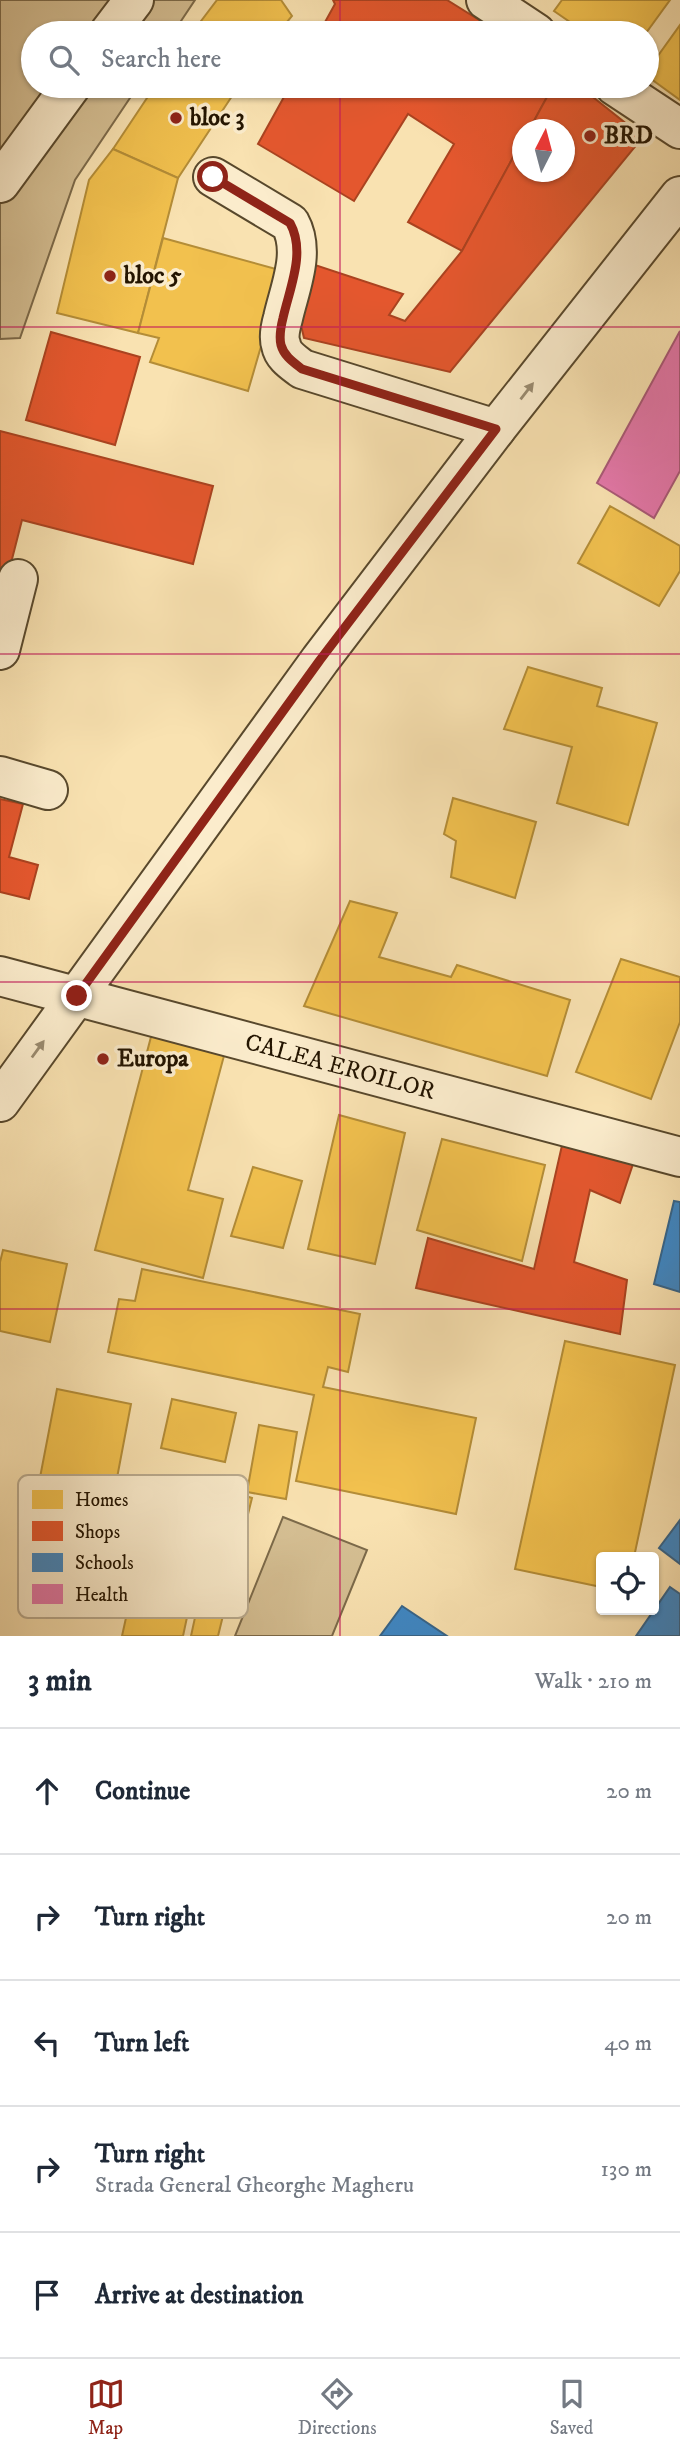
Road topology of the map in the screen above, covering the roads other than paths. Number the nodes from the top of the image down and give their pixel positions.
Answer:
1 (134, 0) edge
2 (486, 0) edge
3 (118, 21) edge
4 (518, 21) edge
5 (62, 98) edge
6 (633, 98) edge
7 (680, 129) edge
8 (213, 177) dead end
9 (0, 183) edge
10 (680, 196) edge
11 (496, 429) junction
12 (18, 579) dead end
13 (0, 650) edge
14 (0, 776) edge
15 (48, 790) dead end
16 (0, 976) edge
17 (77, 996) junction
18 (0, 1101) edge
19 (680, 1157) edge

1 - 3 street
2 - 4 street
5 - 9 street
6 - 7 street
8 - 11 street
11 -> 10 street
11 - 17 street
12 - 13 street
14 - 15 street
16 - 17 street, CALEA EROILOR
18 -> 17 street
17 - 19 street, CALEA EROILOR

